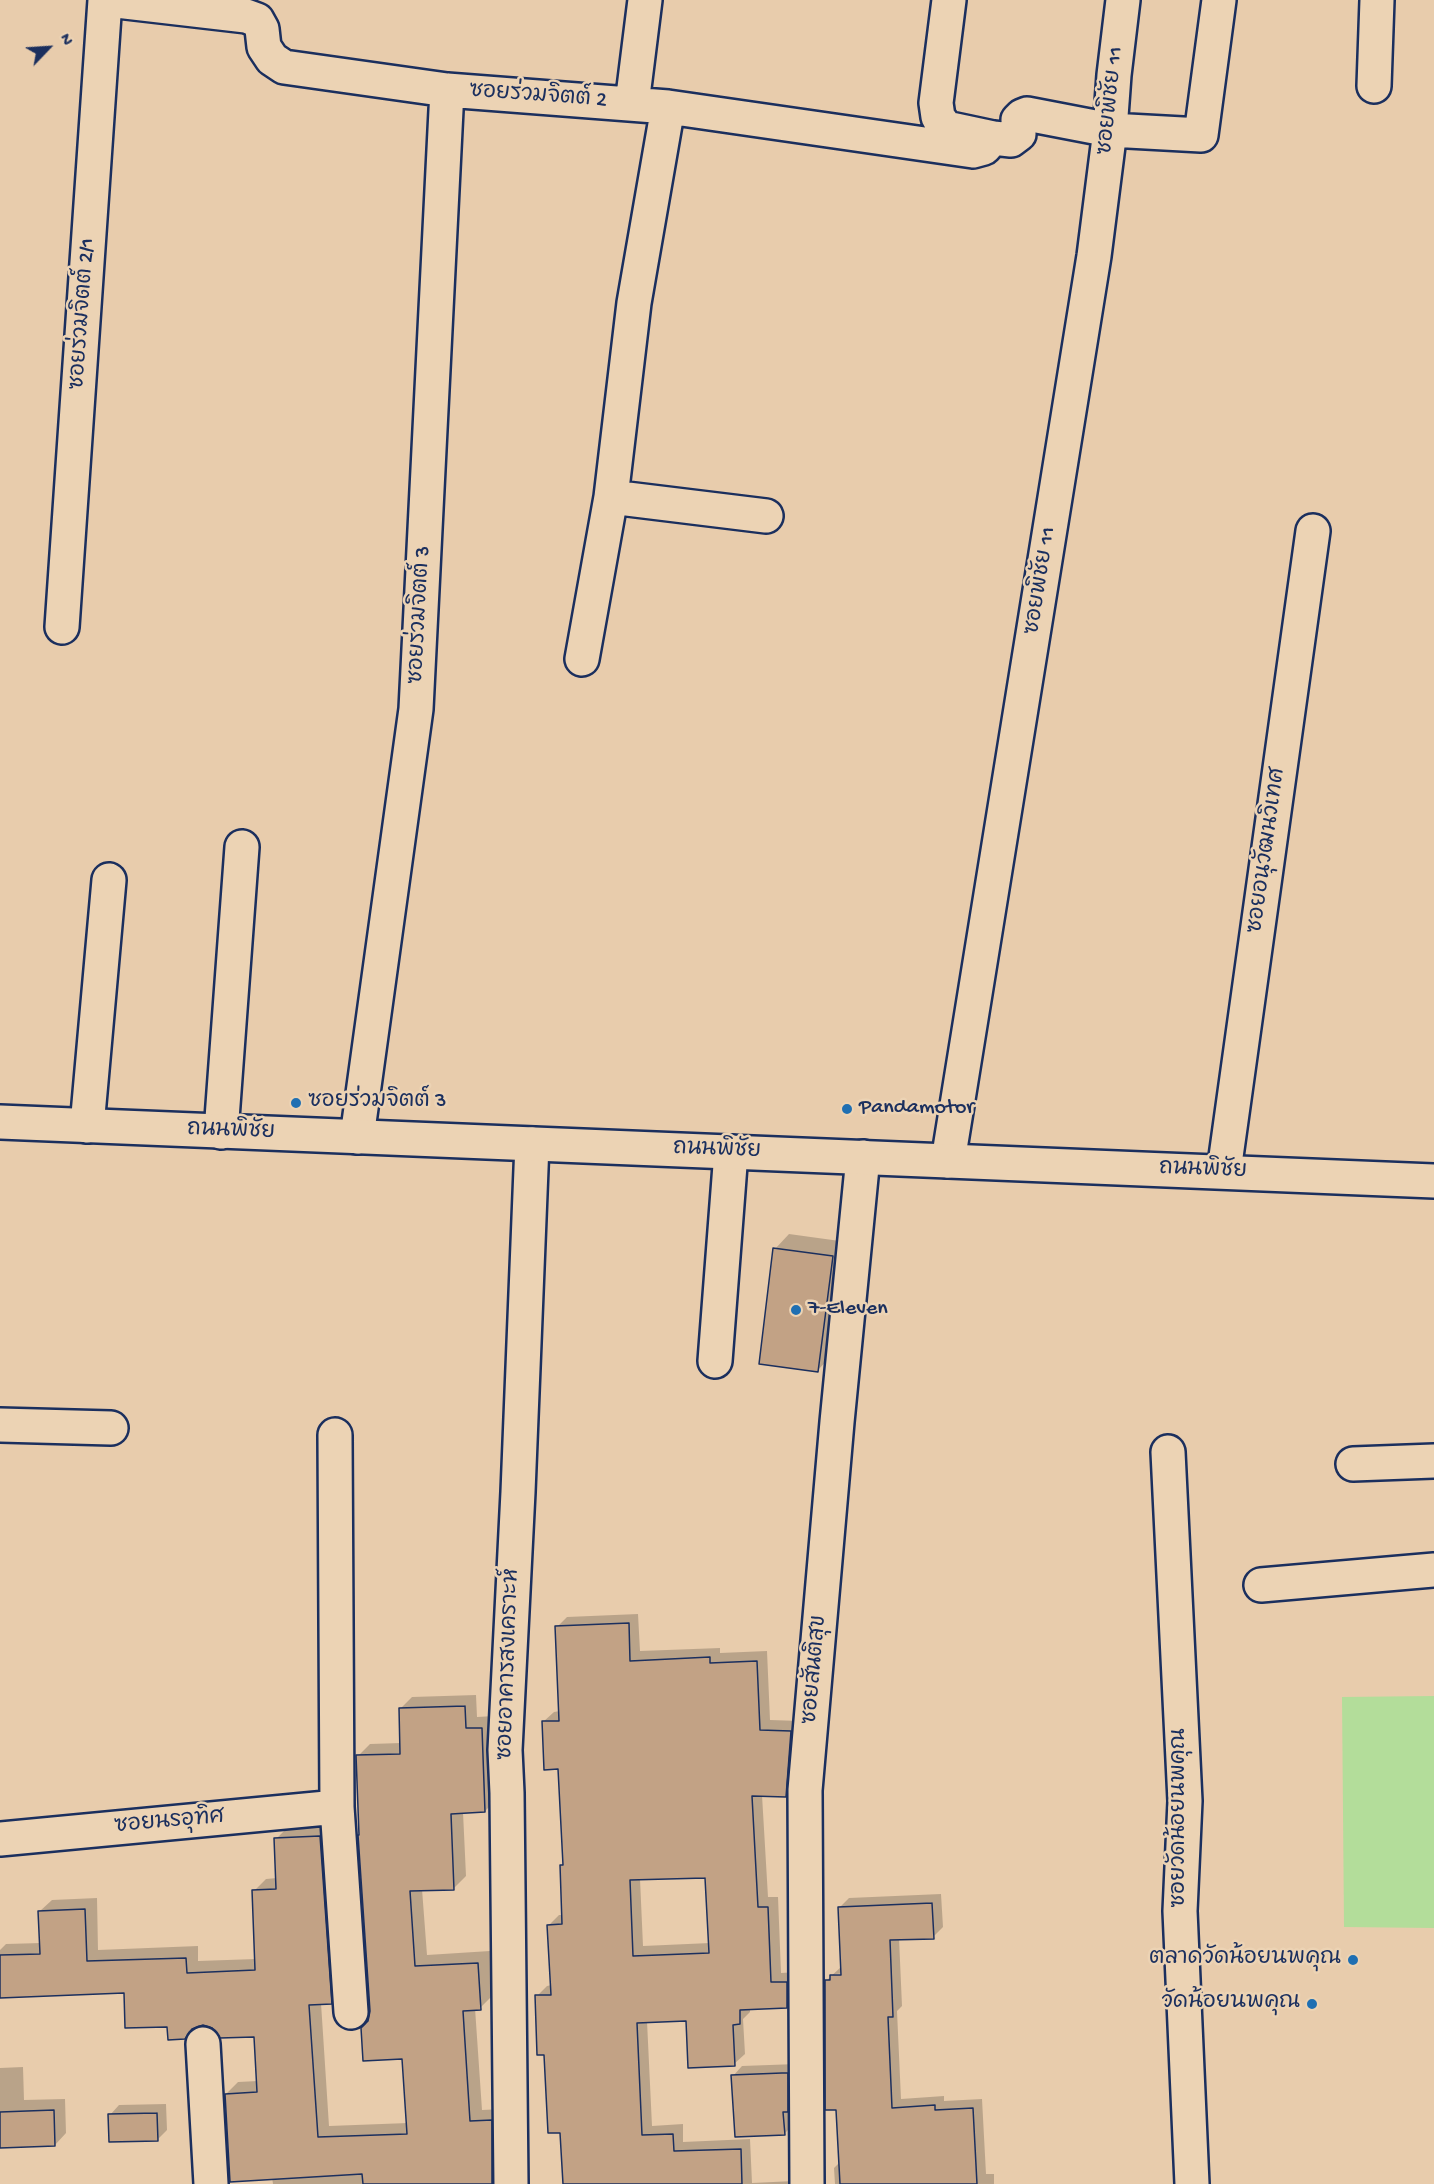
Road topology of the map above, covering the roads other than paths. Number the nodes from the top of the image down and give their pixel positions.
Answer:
1 (107, 0) edge
2 (645, 0) edge
3 (949, 0) edge
4 (1123, 0) edge
5 (1219, 0) edge
6 (1377, 0) edge
7 (1374, 86) dead end
8 (447, 90) junction
9 (632, 104) junction
10 (669, 107) junction
11 (1110, 130) junction
12 (993, 138) junction
13 (612, 497) junction
14 (766, 516) dead end
15 (1313, 531) dead end
16 (62, 627) dead end
17 (582, 659) dead end
18 (242, 847) dead end
19 (109, 880) dead end
20 (0, 1122) edge
21 (87, 1126) junction
22 (221, 1132) junction
23 (357, 1137) junction
24 (532, 1144) junction
25 (731, 1152) junction
26 (863, 1157) junction
27 (948, 1161) junction
28 (1224, 1172) junction
29 (1434, 1181) edge
30 (715, 1361) dead end
31 (0, 1425) edge
32 (111, 1428) dead end
33 (335, 1435) dead end
34 (1168, 1452) dead end
35 (1434, 1461) edge
36 (1353, 1464) dead end
37 (1434, 1570) edge
38 (1261, 1585) dead end
39 (337, 1808) junction
40 (0, 1839) edge
41 (351, 2012) dead end
42 (203, 2044) dead end
43 (211, 2184) edge
44 (511, 2184) edge
45 (807, 2184) edge
46 (1192, 2184) edge

1 - 8 street, ซอยร่วมจิตต์ 2
1 - 16 street, ซอยร่วมจิตต์ 2/1
2 - 9 street
3 - 12 street
4 - 11 street, ซอยพิชัย 11
5 - 11 street
6 - 7 street
8 - 9 street, ซอยร่วมจิตต์ 2
8 - 23 street, ซอยร่วมจิตต์ 3
9 - 10 street, ซอยร่วมจิตต์ 2
10 - 12 street, ซอยร่วมจิตต์ 2
10 - 13 street
11 - 12 street, ซอยร่วมจิตต์ 2
11 - 27 street, ซอยพิชัย 11
13 - 14 street
13 - 17 street
15 - 28 street, ซอยอนุวัฒนวิเทศ
18 - 22 street
19 - 21 street
20 - 21 street, ถนนพิชัย
21 - 22 street, ถนนพิชัย
22 - 23 street, ถนนพิชัย
23 - 24 street, ถนนพิชัย
24 - 25 street, ถนนพิชัย
24 - 44 street, ซอยอาคารสงเคราะห์
25 - 26 street, ถนนพิชัย
25 - 30 street
26 - 27 street, ถนนพิชัย
26 - 45 street, ซอยสันติสุข
27 - 28 street, ถนนพิชัย
28 - 29 street, ถนนพิชัย
31 - 32 street
33 - 39 street
34 - 46 street, ซอยวัดน้อยนพคุณ
35 - 36 street
37 - 38 street
39 - 40 street, ซอยนรอุทิศ
39 - 41 street
42 - 43 street

